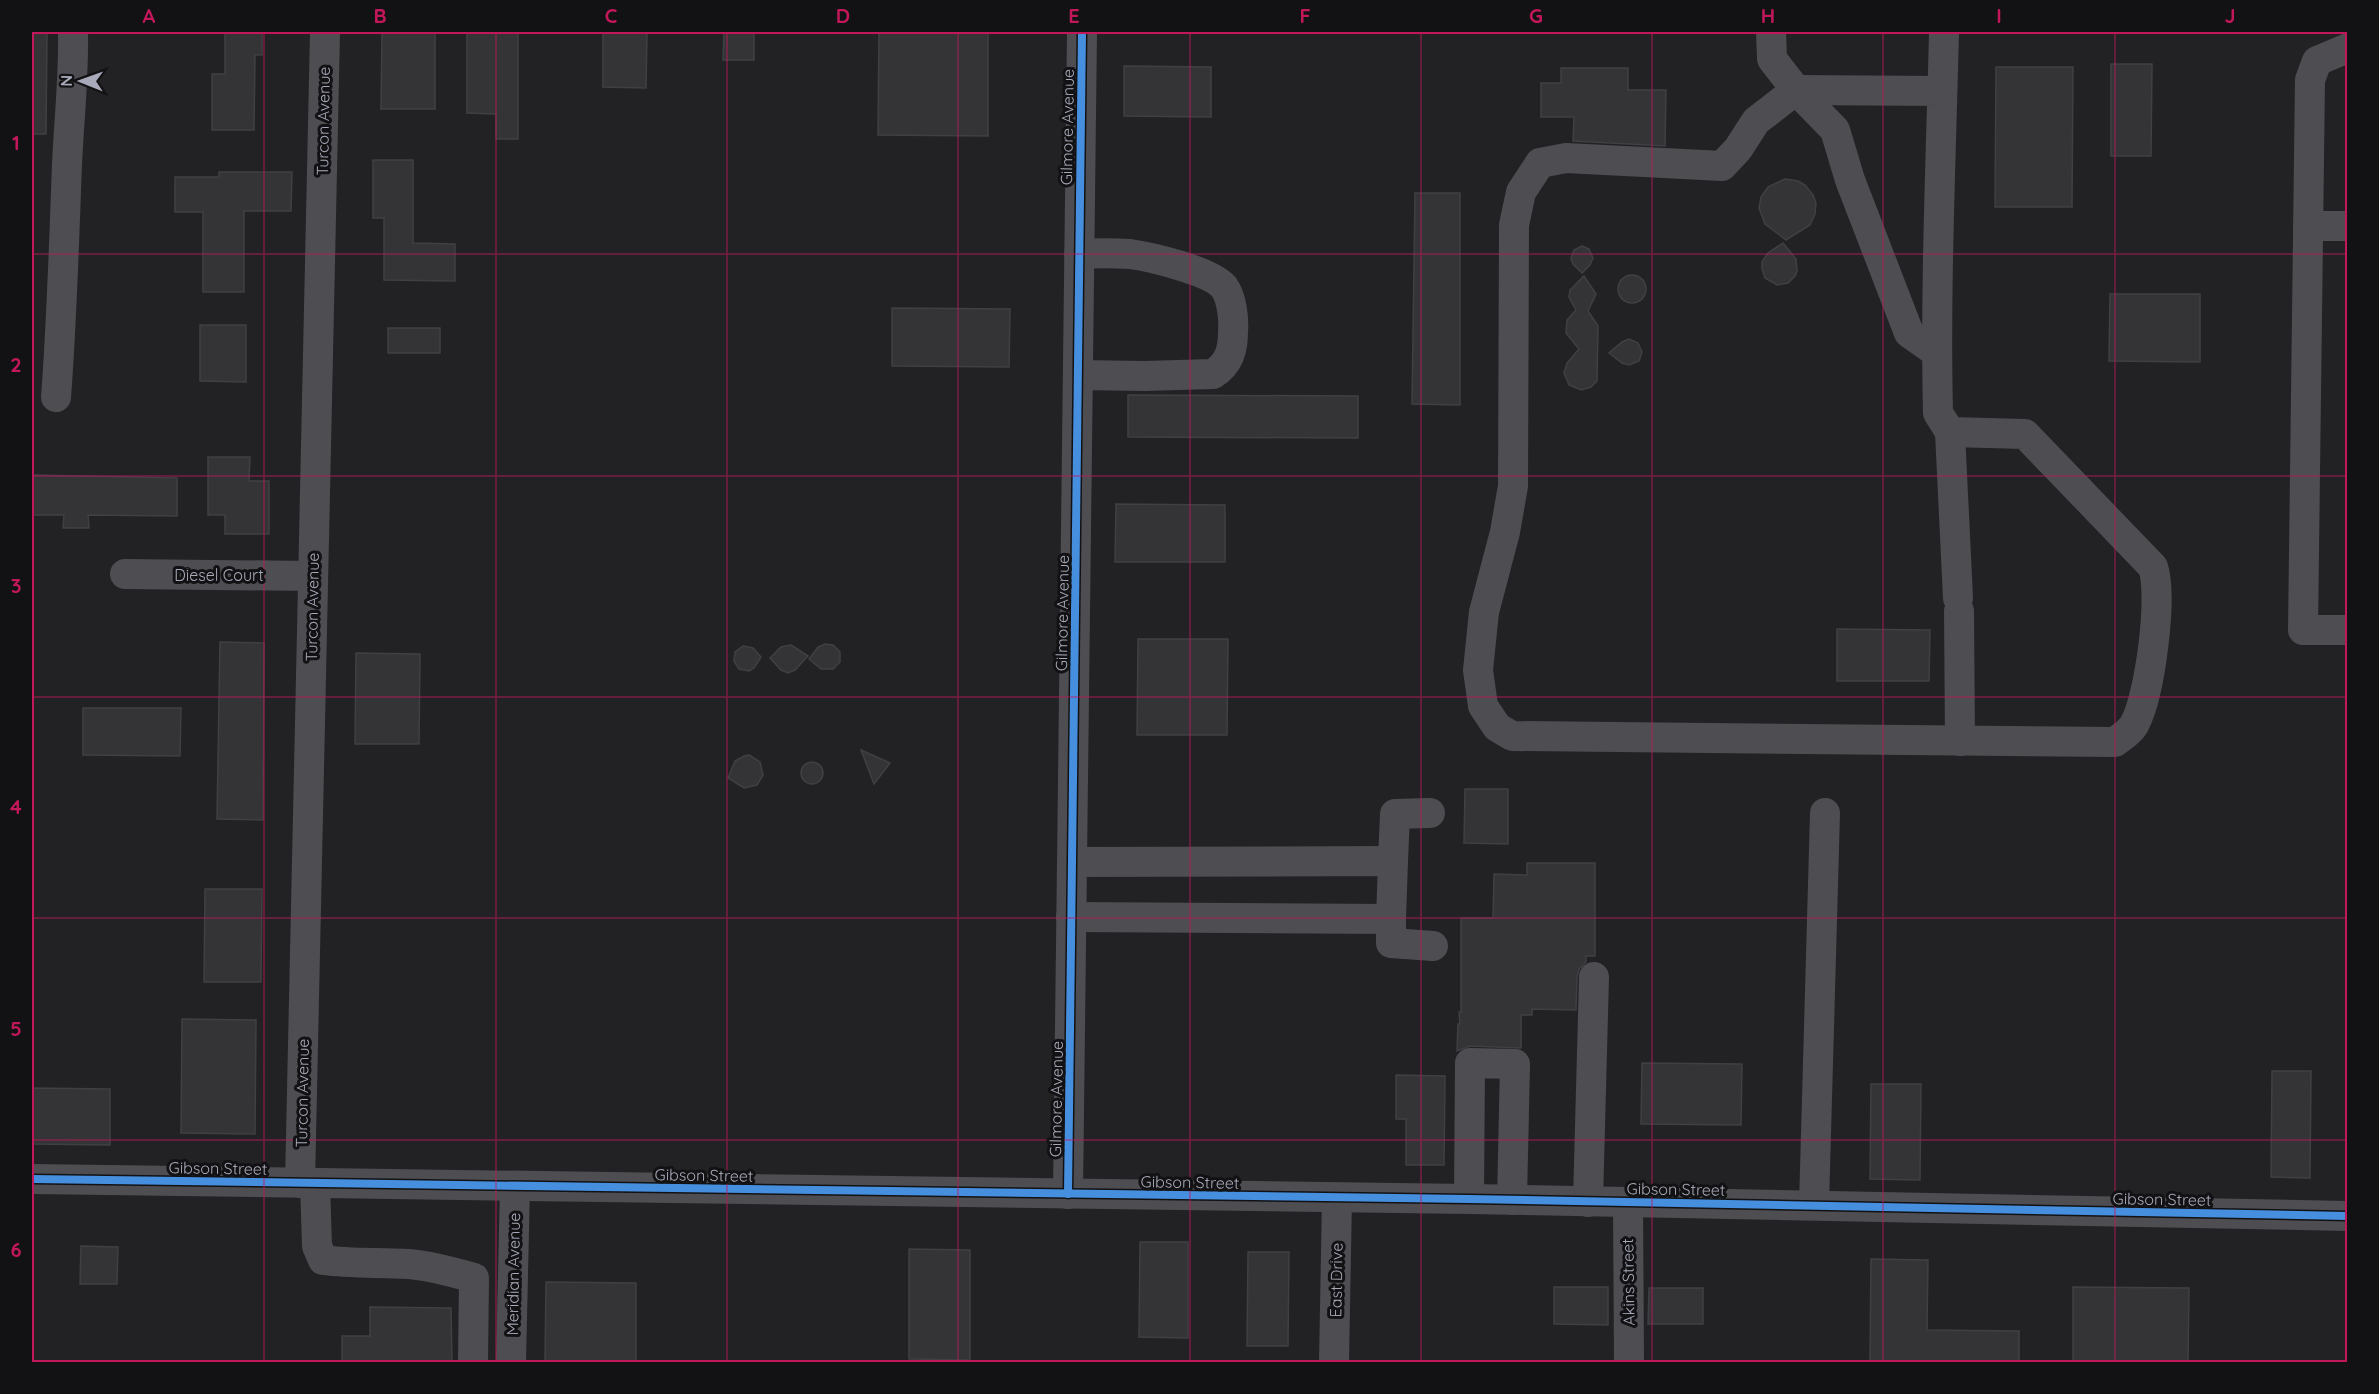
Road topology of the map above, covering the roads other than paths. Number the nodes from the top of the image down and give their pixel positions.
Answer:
1 (73, 32) edge
2 (325, 32) edge
3 (1082, 32) edge
4 (1771, 32) edge
5 (1944, 32) edge
6 (2348, 48) edge
7 (1796, 90) junction
8 (1942, 91) junction
9 (2308, 226) junction
10 (2348, 226) edge
11 (1079, 254) junction
12 (1936, 352) junction
13 (1078, 375) junction
14 (56, 397) dead end
15 (1950, 432) junction
16 (124, 574) dead end
17 (313, 576) junction
18 (2348, 630) edge
19 (1960, 741) junction
20 (1430, 813) dead end
21 (1825, 813) dead end
22 (1392, 861) junction
23 (1072, 862) junction
24 (1071, 917) junction
25 (1391, 919) junction
26 (1433, 946) dead end
27 (1594, 977) dead end
28 (32, 1179) edge
29 (307, 1183) junction
30 (515, 1186) junction
31 (1068, 1194) junction
32 (1337, 1198) junction
33 (1469, 1199) junction
34 (1512, 1200) junction
35 (1588, 1202) junction
36 (1628, 1202) junction
37 (1814, 1205) junction
38 (2348, 1216) edge
39 (474, 1278) junction
40 (513, 1280) junction
41 (473, 1362) edge
42 (511, 1362) edge
43 (1334, 1362) edge
44 (1629, 1362) edge

1 - 14 street
2 - 17 street, Turcon Avenue
3 - 11 street, Gilmore Avenue
4 - 7 street
5 - 8 street
6 - 9 street
7 - 8 street
7 - 12 street
7 - 19 street
8 - 12 street
9 - 10 street
9 - 18 street
11 - 13 street, Gilmore Avenue
11 - 13 street
12 - 15 street
13 - 23 street, Gilmore Avenue
15 - 19 street
15 - 19 street
16 - 17 street, Diesel Court
17 - 29 street, Turcon Avenue
20 - 22 street
21 - 37 street
22 - 23 street
22 - 25 street
23 - 24 street, Gilmore Avenue
24 - 25 street
24 - 31 street, Gilmore Avenue
25 - 26 street
27 - 35 street
28 - 29 street, Gibson Street
29 - 30 street, Gibson Street
29 - 39 street, Turcon Avenue
30 - 31 street, Gibson Street
30 - 40 street, Meridian Avenue
31 - 32 street, Gibson Street
32 - 33 street, Gibson Street
32 - 43 street, East Drive
33 - 34 street, Gibson Street
33 - 34 street
34 - 35 street, Gibson Street
35 - 36 street, Gibson Street
36 - 37 street, Gibson Street
36 - 44 street, Akins Street
37 - 38 street, Gibson Street
39 - 40 street
39 - 41 street
40 - 42 street, Meridian Avenue

